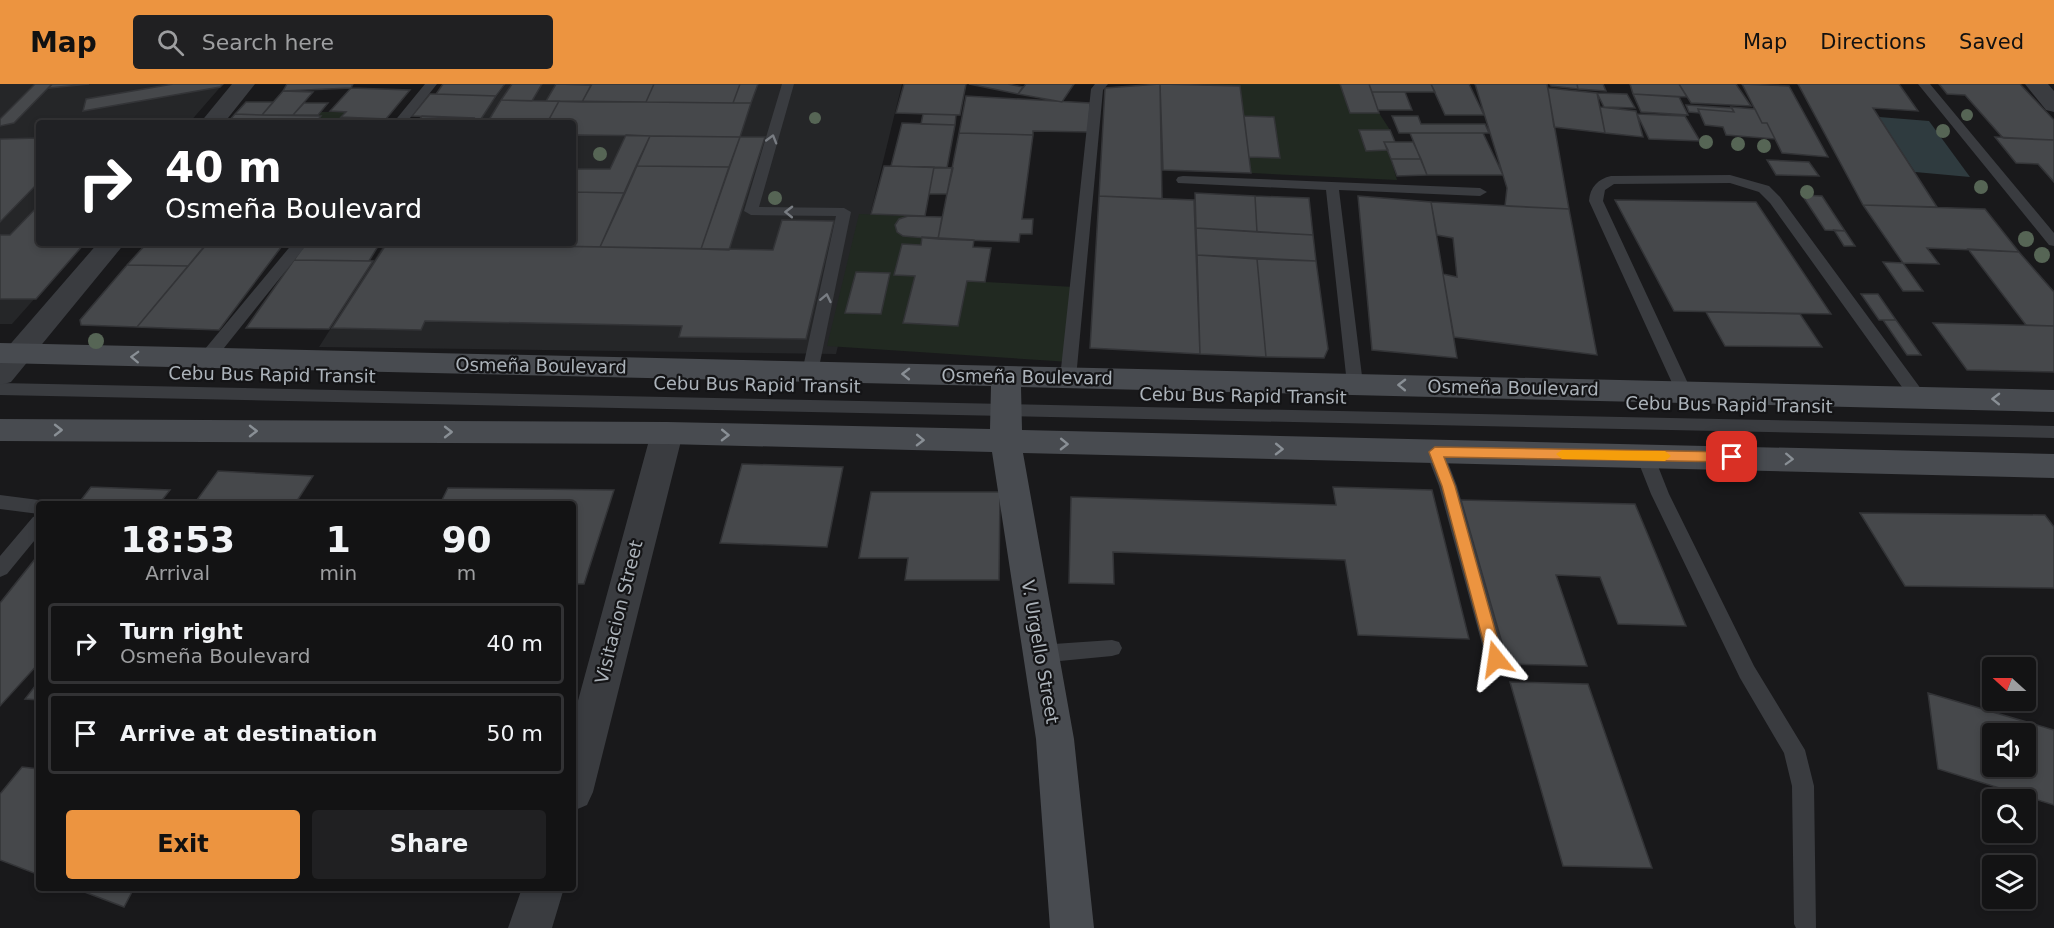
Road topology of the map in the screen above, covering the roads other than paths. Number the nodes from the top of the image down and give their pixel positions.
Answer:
1 (244, 84) edge
2 (431, 84) edge
3 (788, 84) edge
4 (1102, 84) edge
5 (1924, 84) edge
6 (2036, 84) edge
7 (2054, 105) edge
8 (214, 120) edge
9 (401, 120) edge
10 (1183, 180) dead end
11 (1332, 186) junction
12 (1480, 192) dead end
13 (2054, 242) edge
14 (109, 246) edge
15 (299, 246) edge
16 (10, 353) edge
17 (206, 359) junction
18 (810, 372) junction
19 (0, 375) edge
20 (1006, 376) junction
21 (1068, 378) junction
22 (1355, 384) junction
23 (0, 389) edge
24 (1684, 392) junction
25 (1918, 398) junction
26 (2054, 400) edge
27 (1006, 426) junction
28 (2054, 432) edge
29 (3, 433) edge
30 (667, 433) junction
31 (1435, 452) junction
32 (1645, 456) junction
33 (2052, 469) edge
34 (0, 502) edge
35 (36, 507) edge
36 (36, 526) edge
37 (0, 569) edge
38 (1112, 648) dead end
39 (1039, 654) junction
40 (1496, 659) dead end
41 (576, 780) edge
42 (542, 891) edge
43 (1806, 924) dead end
44 (530, 928) edge
45 (1072, 928) edge

1 - 8 street
2 - 9 lane
18 -> 3 lane
4 - 21 lane
5 - 13 lane
6 - 7 street
10 - 11 lane
11 - 12 lane
11 - 22 lane
14 - 16 street
15 - 17 lane
17 -> 16 main road, Osmeña Boulevard
16 - 19 street
17 - 18 main road, Osmeña Boulevard
20 -> 18 main road, Osmeña Boulevard
20 - 21 main road, Osmeña Boulevard
20 - 27 main road, V. Urgello Street
21 - 22 main road, Osmeña Boulevard
24 -> 22 main road, Osmeña Boulevard
23 - 27 lane, Cebu Bus Rapid Transit
24 - 25 main road, Osmeña Boulevard
24 - 25 lane
26 -> 25 main road, Osmeña Boulevard
27 - 28 lane, Cebu Bus Rapid Transit
30 -> 27 main road
27 -> 31 main road
27 - 39 main road, V. Urgello Street
29 -> 30 main road
30 - 41 street, Visitacion Street
31 - 32 main road
31 - 40 lane
32 -> 33 main road
32 - 43 lane
34 - 35 lane
36 - 37 lane
38 - 39 lane
39 - 45 main road, V. Urgello Street
42 - 44 street

